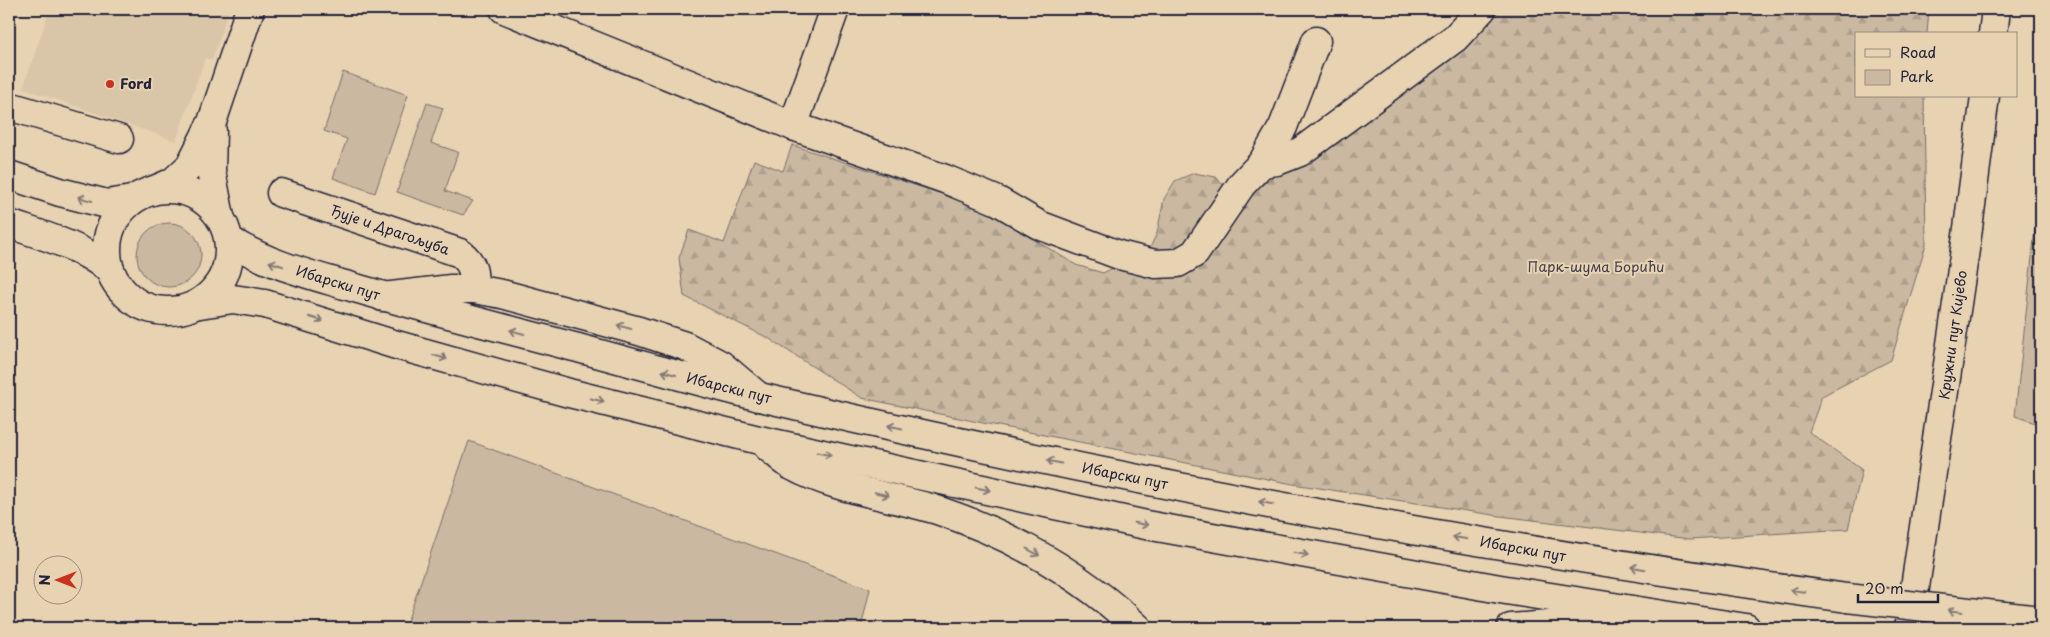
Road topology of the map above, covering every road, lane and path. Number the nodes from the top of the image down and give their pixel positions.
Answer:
1 (250, 9) edge
2 (504, 9) edge
3 (835, 9) edge
4 (1482, 9) edge
5 (1996, 9) edge
6 (1993, 32) edge
7 (1316, 41) dead end
8 (1984, 98) edge
9 (9, 106) edge
10 (212, 122) junction
11 (793, 126) junction
12 (119, 140) dead end
13 (1262, 163) junction
14 (9, 175) edge
15 (281, 193) dead end
16 (142, 196) junction
17 (9, 224) edge
18 (224, 228) junction
19 (109, 269) junction
20 (474, 289) junction
21 (383, 297) junction
22 (200, 304) junction
23 (759, 396) junction
24 (759, 440) junction
25 (2041, 620) edge
26 (1689, 625) edge
27 (1138, 628) edge
28 (1511, 628) edge
29 (1622, 628) edge
30 (1746, 628) edge
31 (1909, 628) edge

1 - 10 main road
2 - 11 main road
3 - 11 main road
4 - 13 main road
5 - 6 main road
7 - 13 main road
8 - 31 main road, Кружни пут Кијево
9 - 12 main road
10 - 16 main road
10 - 18 main road
11 - 13 main road
16 -> 14 main road
15 - 20 main road, Ђује и Драгољуба
16 - 18 main road
16 - 19 main road
17 - 19 main road
21 -> 18 main road, Ибарски пут
18 - 22 main road
19 - 22 main road
20 - 21 main road
23 -> 20 main road
23 -> 21 main road, Ибарски пут
22 -> 24 main road
25 -> 23 main road, Ибарски пут, bridge
24 -> 26 main road
24 -> 27 main road
26 - 30 main road
28 - 29 main road

